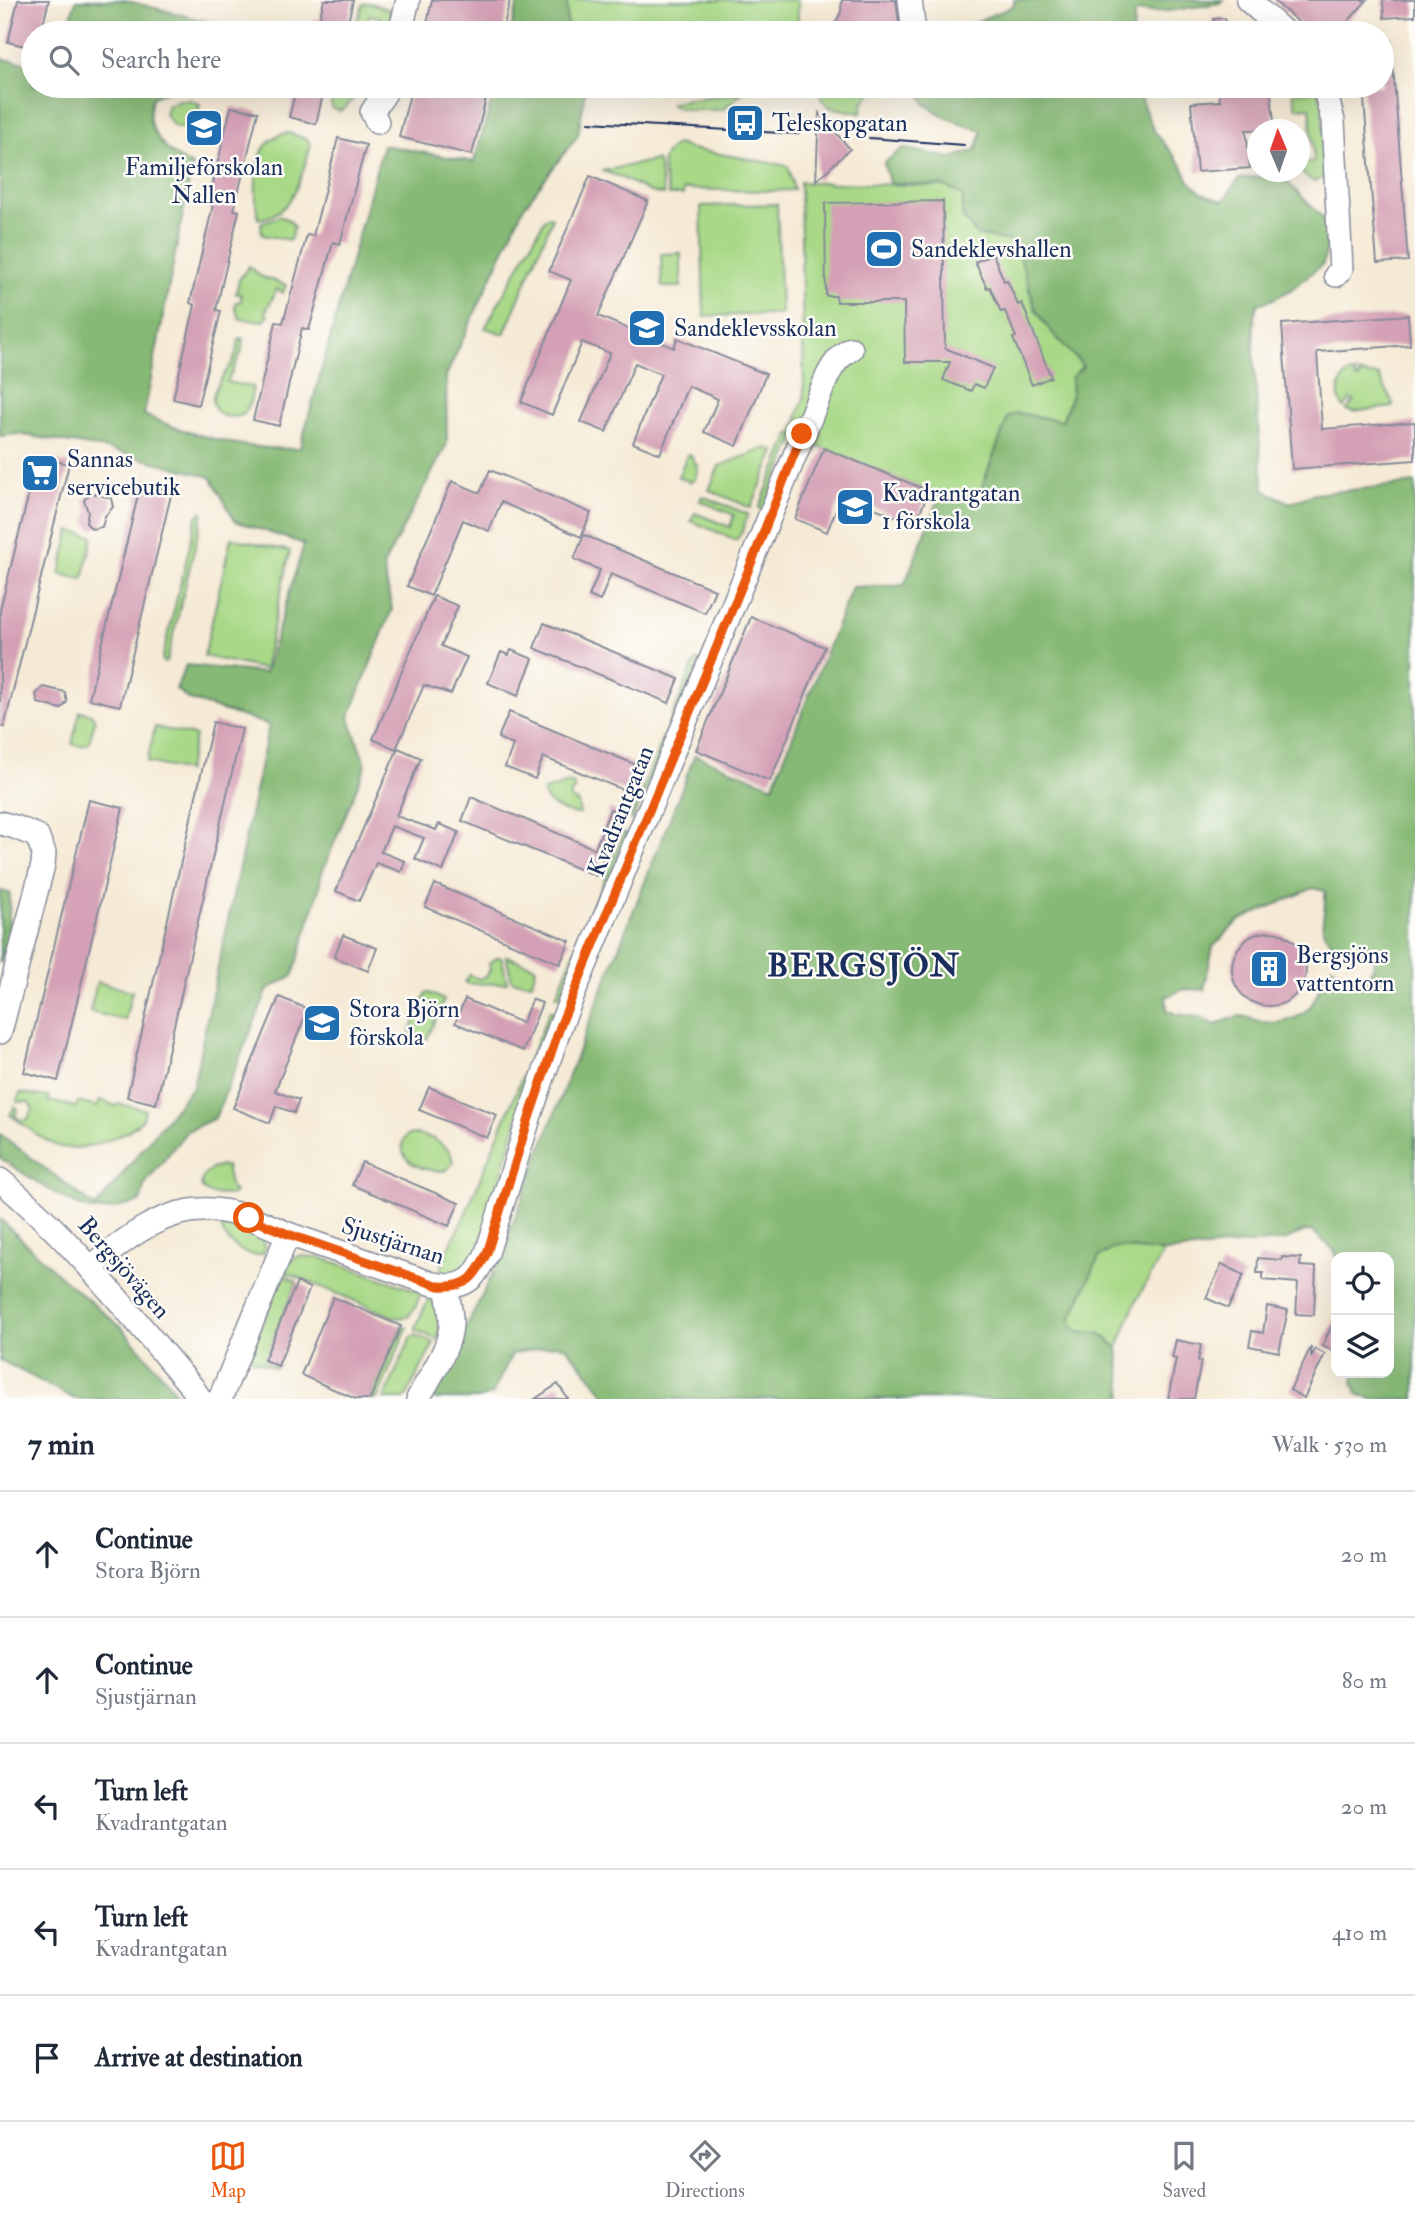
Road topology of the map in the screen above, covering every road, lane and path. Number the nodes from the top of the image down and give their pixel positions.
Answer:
1 (408, 0) edge
2 (910, 0) edge
3 (1248, 0) edge
4 (403, 21) edge
5 (913, 21) edge
6 (1272, 21) edge
7 (382, 98) edge
8 (1327, 98) edge
9 (377, 122) dead end
10 (1336, 275) dead end
11 (851, 349) dead end
12 (0, 823) edge
13 (0, 1032) edge
14 (0, 1180) edge
15 (288, 1234) junction
16 (91, 1268) junction
17 (447, 1286) junction
18 (196, 1393) edge
19 (220, 1399) edge
20 (418, 1399) edge

1 - 4 street
2 - 5 street
3 - 6 street
7 - 9 street
8 - 10 street
11 - 17 street, Kvadrantgatan
12 - 13 street
14 - 16 street, Bergsjövägen
15 - 16 street, Sjustjärnan
15 - 17 street, Sjustjärnan
15 - 19 street
16 - 18 street, Bergsjövägen
17 - 20 street, Sjustjärnan

